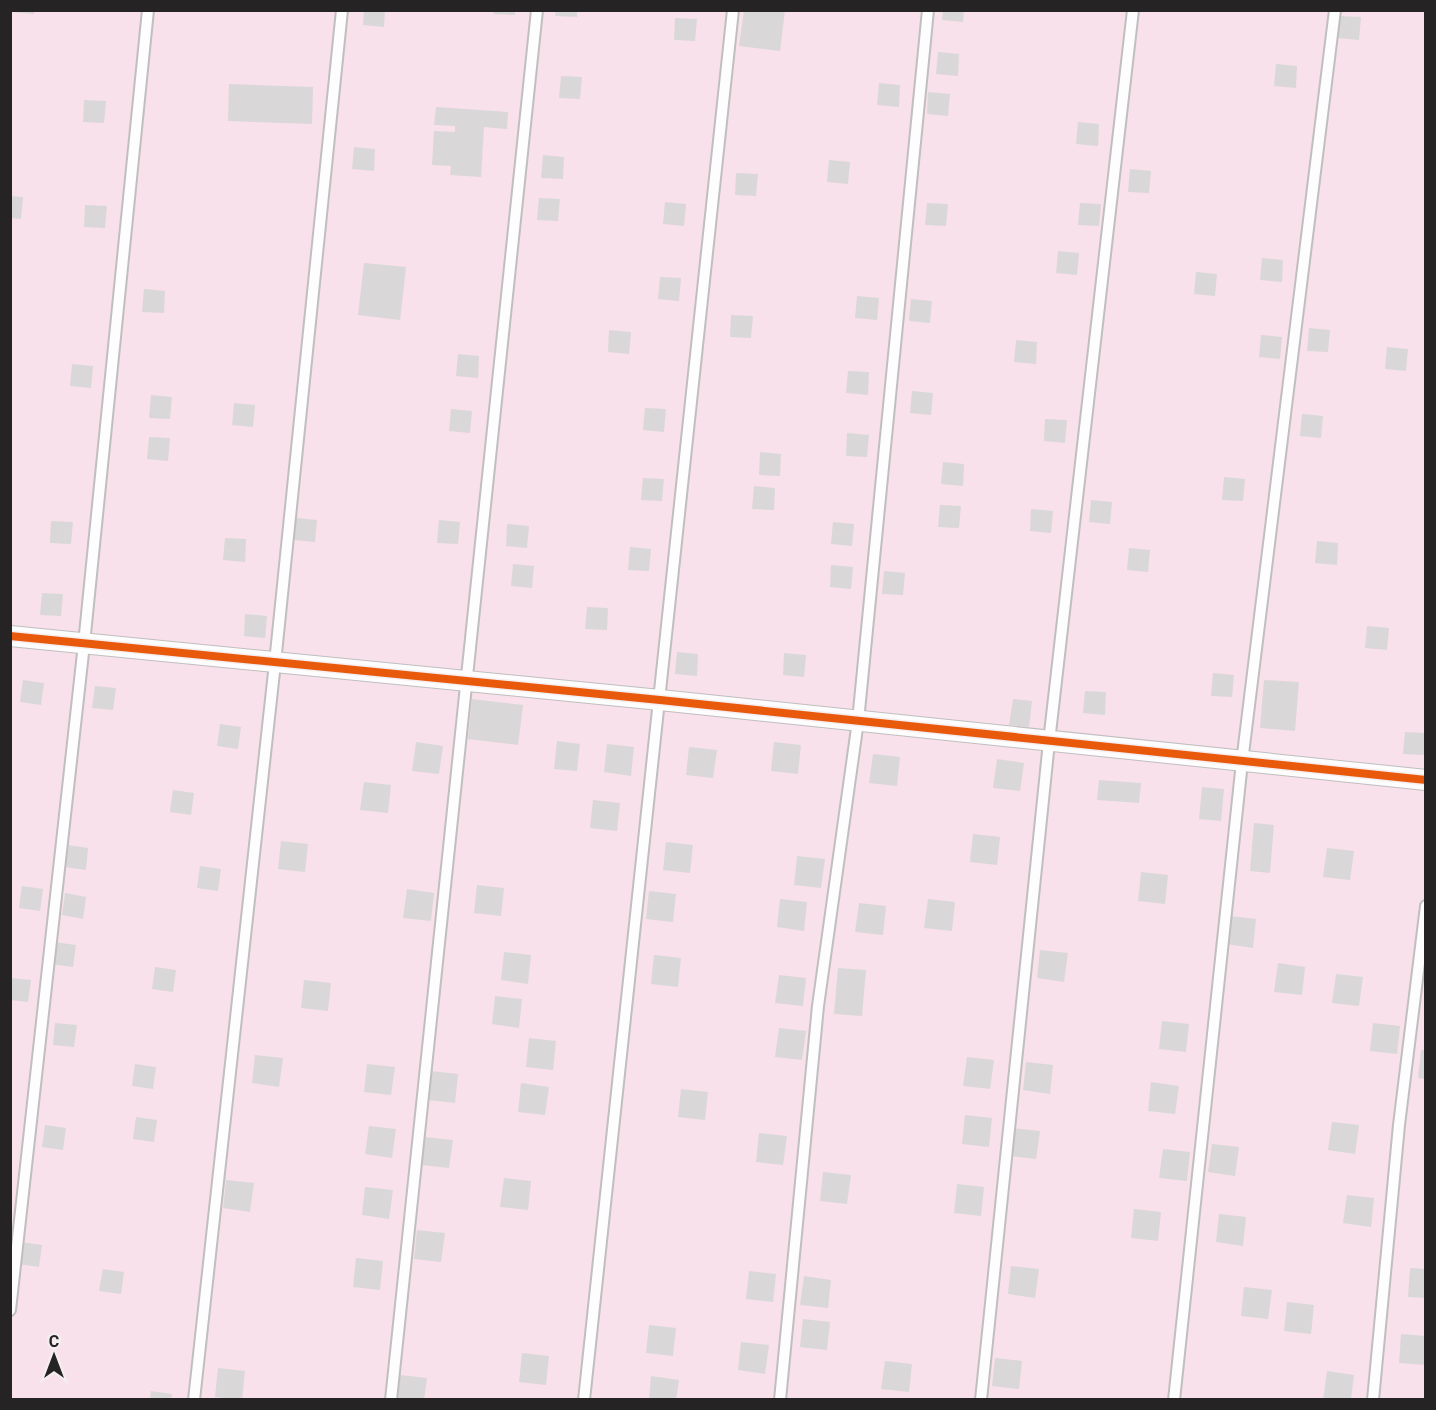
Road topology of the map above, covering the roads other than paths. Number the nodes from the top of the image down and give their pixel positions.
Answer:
1 (148, 10) edge
2 (342, 10) edge
3 (537, 10) edge
4 (733, 10) edge
5 (928, 10) edge
6 (1133, 10) edge
7 (1335, 10) edge
8 (10, 636) edge
9 (84, 644) junction
10 (275, 663) junction
11 (467, 681) junction
12 (660, 700) junction
13 (858, 722) junction
14 (1050, 742) junction
15 (1242, 762) junction
16 (1425, 780) edge
17 (1425, 906) edge
18 (10, 1310) edge
19 (194, 1400) edge
20 (391, 1400) edge
21 (584, 1400) edge
22 (780, 1400) edge
23 (981, 1400) edge
24 (1174, 1400) edge
25 (1373, 1400) edge

1 - 9 lane
2 - 10 lane
3 - 11 lane
4 - 12 lane
5 - 13 lane
6 - 14 lane
7 - 15 lane
8 - 9 street
9 - 10 street
9 - 18 lane
10 - 11 street
10 - 19 lane
11 - 12 street
11 - 20 lane
12 - 13 street
12 - 21 lane
13 - 14 street
13 - 22 lane
14 - 15 street
14 - 23 lane
15 - 16 street
15 - 24 lane
17 - 25 lane

